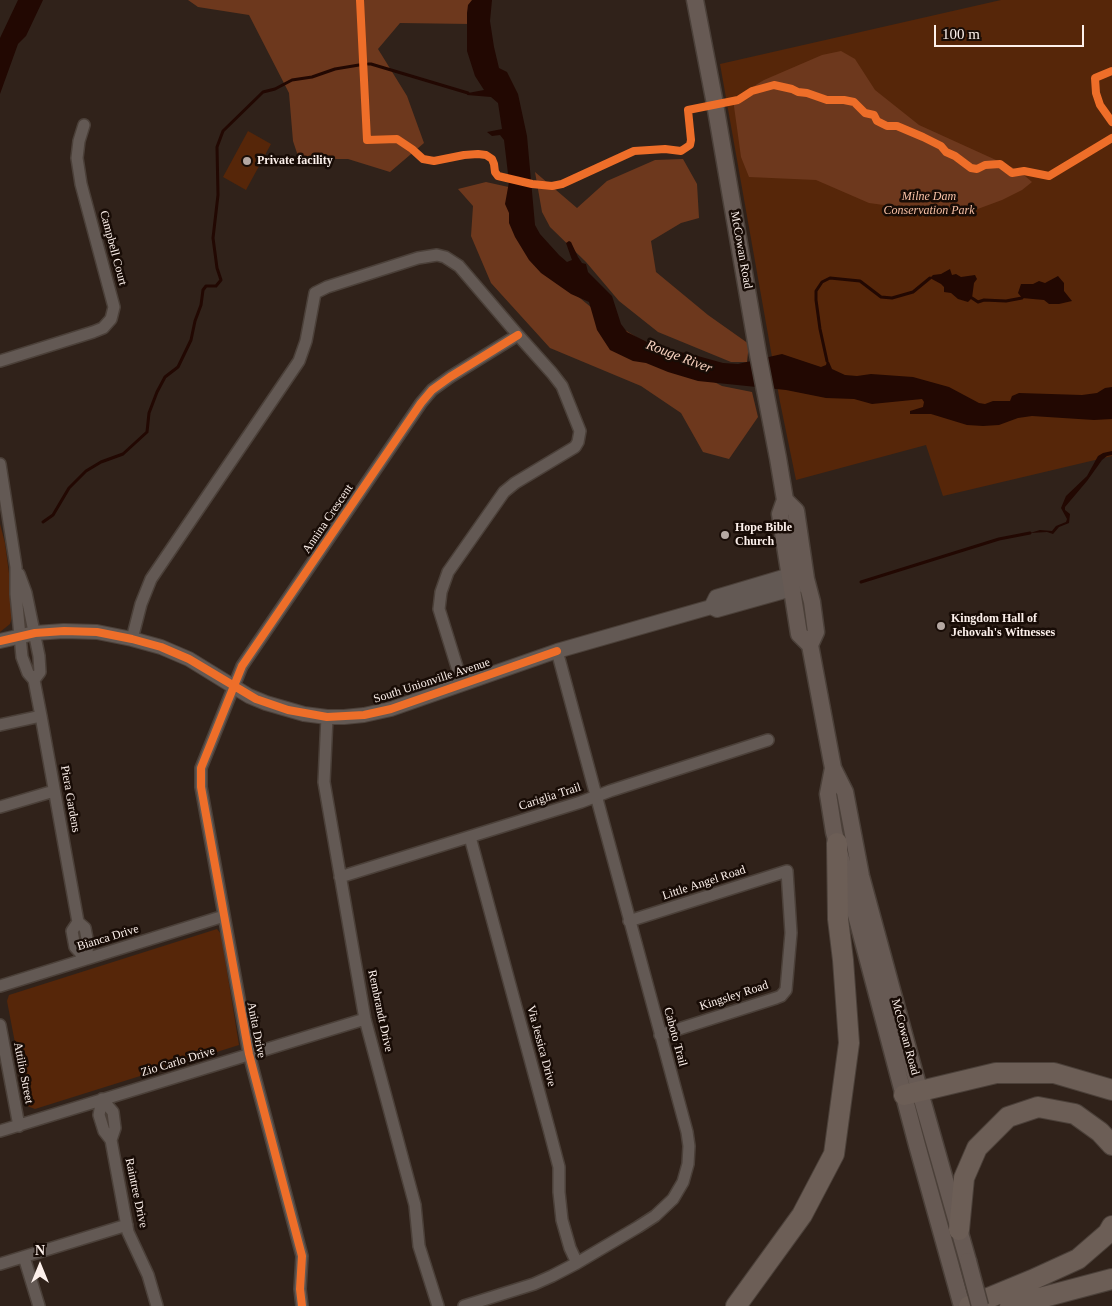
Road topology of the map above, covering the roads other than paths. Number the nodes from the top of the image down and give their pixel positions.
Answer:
1 (695, 0) edge
2 (84, 125) dead end
3 (518, 335) junction
4 (0, 361) edge
5 (0, 464) edge
6 (785, 500) junction
7 (3, 506) edge
8 (16, 567) junction
9 (806, 579) junction
10 (791, 582) junction
11 (35, 633) junction
12 (20, 636) junction
13 (132, 639) junction
14 (0, 641) edge
15 (810, 645) junction
16 (557, 652) junction
17 (34, 680) junction
18 (462, 684) junction
19 (233, 686) junction
20 (41, 716) junction
21 (327, 717) junction
22 (0, 725) edge
23 (768, 740) dead end
24 (206, 756) joint
25 (833, 768) junction
26 (54, 791) junction
27 (596, 796) junction
28 (0, 807) edge
29 (470, 837) junction
30 (837, 843) junction
31 (787, 871) joint
32 (340, 878) junction
33 (224, 916) junction
34 (629, 921) junction
35 (86, 960) junction
36 (0, 986) edge
37 (365, 1019) junction
38 (0, 1025) edge
39 (660, 1035) junction
40 (249, 1054) junction
41 (1112, 1090) edge
42 (912, 1092) junction
43 (102, 1099) junction
44 (19, 1126) junction
45 (0, 1132) edge
46 (1112, 1145) edge
47 (127, 1225) junction
48 (1112, 1226) edge
49 (958, 1230) junction
50 (24, 1257) junction
51 (577, 1263) junction
52 (0, 1264) edge
53 (1112, 1279) edge
54 (39, 1306) edge
55 (157, 1306) edge
56 (302, 1306) edge
57 (438, 1306) edge
58 (464, 1306) edge
59 (736, 1306) edge
60 (962, 1306) edge
61 (969, 1306) edge
62 (980, 1306) edge
63 (1010, 1306) edge

1 - 6 main road, McCowan Road
2 - 4 street, Campbell Court
3 - 13 street
3 - 18 street
3 - 19 street, Annina Crescent
5 - 7 street, Piera Gardens
6 - 9 main road, McCowan Road
6 - 10 main road, McCowan Road
7 - 8 street, Piera Gardens
8 - 11 street, Piera Gardens
8 - 12 street, Piera Gardens
9 - 10 street
9 - 15 main road, McCowan Road
10 - 15 main road, McCowan Road
10 - 16 street, South Unionville Avenue
11 - 12 street, South Unionville Avenue
11 - 13 street, South Unionville Avenue
11 - 17 street, Piera Gardens
12 - 14 street, South Unionville Avenue
12 - 17 street, Piera Gardens
13 - 19 street, South Unionville Avenue
15 - 25 main road, McCowan Road
16 - 18 street, South Unionville Avenue
16 - 27 street, Caboto Trail
17 - 20 street, Piera Gardens
18 - 21 street, South Unionville Avenue
19 - 21 street, South Unionville Avenue
19 - 24 street, Annina Crescent
20 - 22 street
20 - 26 street, Piera Gardens
21 - 32 street, Rembrandt Drive
23 - 27 street, Cariglia Trail
24 - 33 street, Anita Drive
25 - 30 main road, McCowan Road
25 - 42 main road, McCowan Road
26 - 28 street
26 - 35 street, Piera Gardens
27 - 29 street, Cariglia Trail
27 - 34 street, Caboto Trail
29 - 32 street, Cariglia Trail
29 - 51 street, Via Jessica Drive
30 - 42 main road, McCowan Road
30 - 59 highway
31 - 34 street, Little Angel Road
31 - 39 street, Kingsley Road
32 - 37 street, Rembrandt Drive
33 - 35 street, Bianca Drive
33 - 40 street, Anita Drive
34 - 39 street, Caboto Trail
35 - 36 street, Bianca Drive
37 - 40 street, Zio Carlo Drive
37 - 57 street, Rembrandt Drive
38 - 44 street, Attilio Street
39 - 51 street, Caboto Trail
40 - 43 street, Zio Carlo Drive
40 - 56 street, Anita Drive
41 - 42 highway
42 - 49 main road, McCowan Road
42 - 60 main road, McCowan Road
43 - 44 street, Zio Carlo Drive
43 - 47 street, Raintree Drive
44 - 45 street, Zio Carlo Drive
46 - 49 highway
47 - 50 street
47 - 55 street, Raintree Drive
48 - 61 highway
49 - 62 main road, McCowan Road, bridge
50 - 52 street
50 - 54 street
51 - 58 street, Caboto Trail
53 - 63 highway

